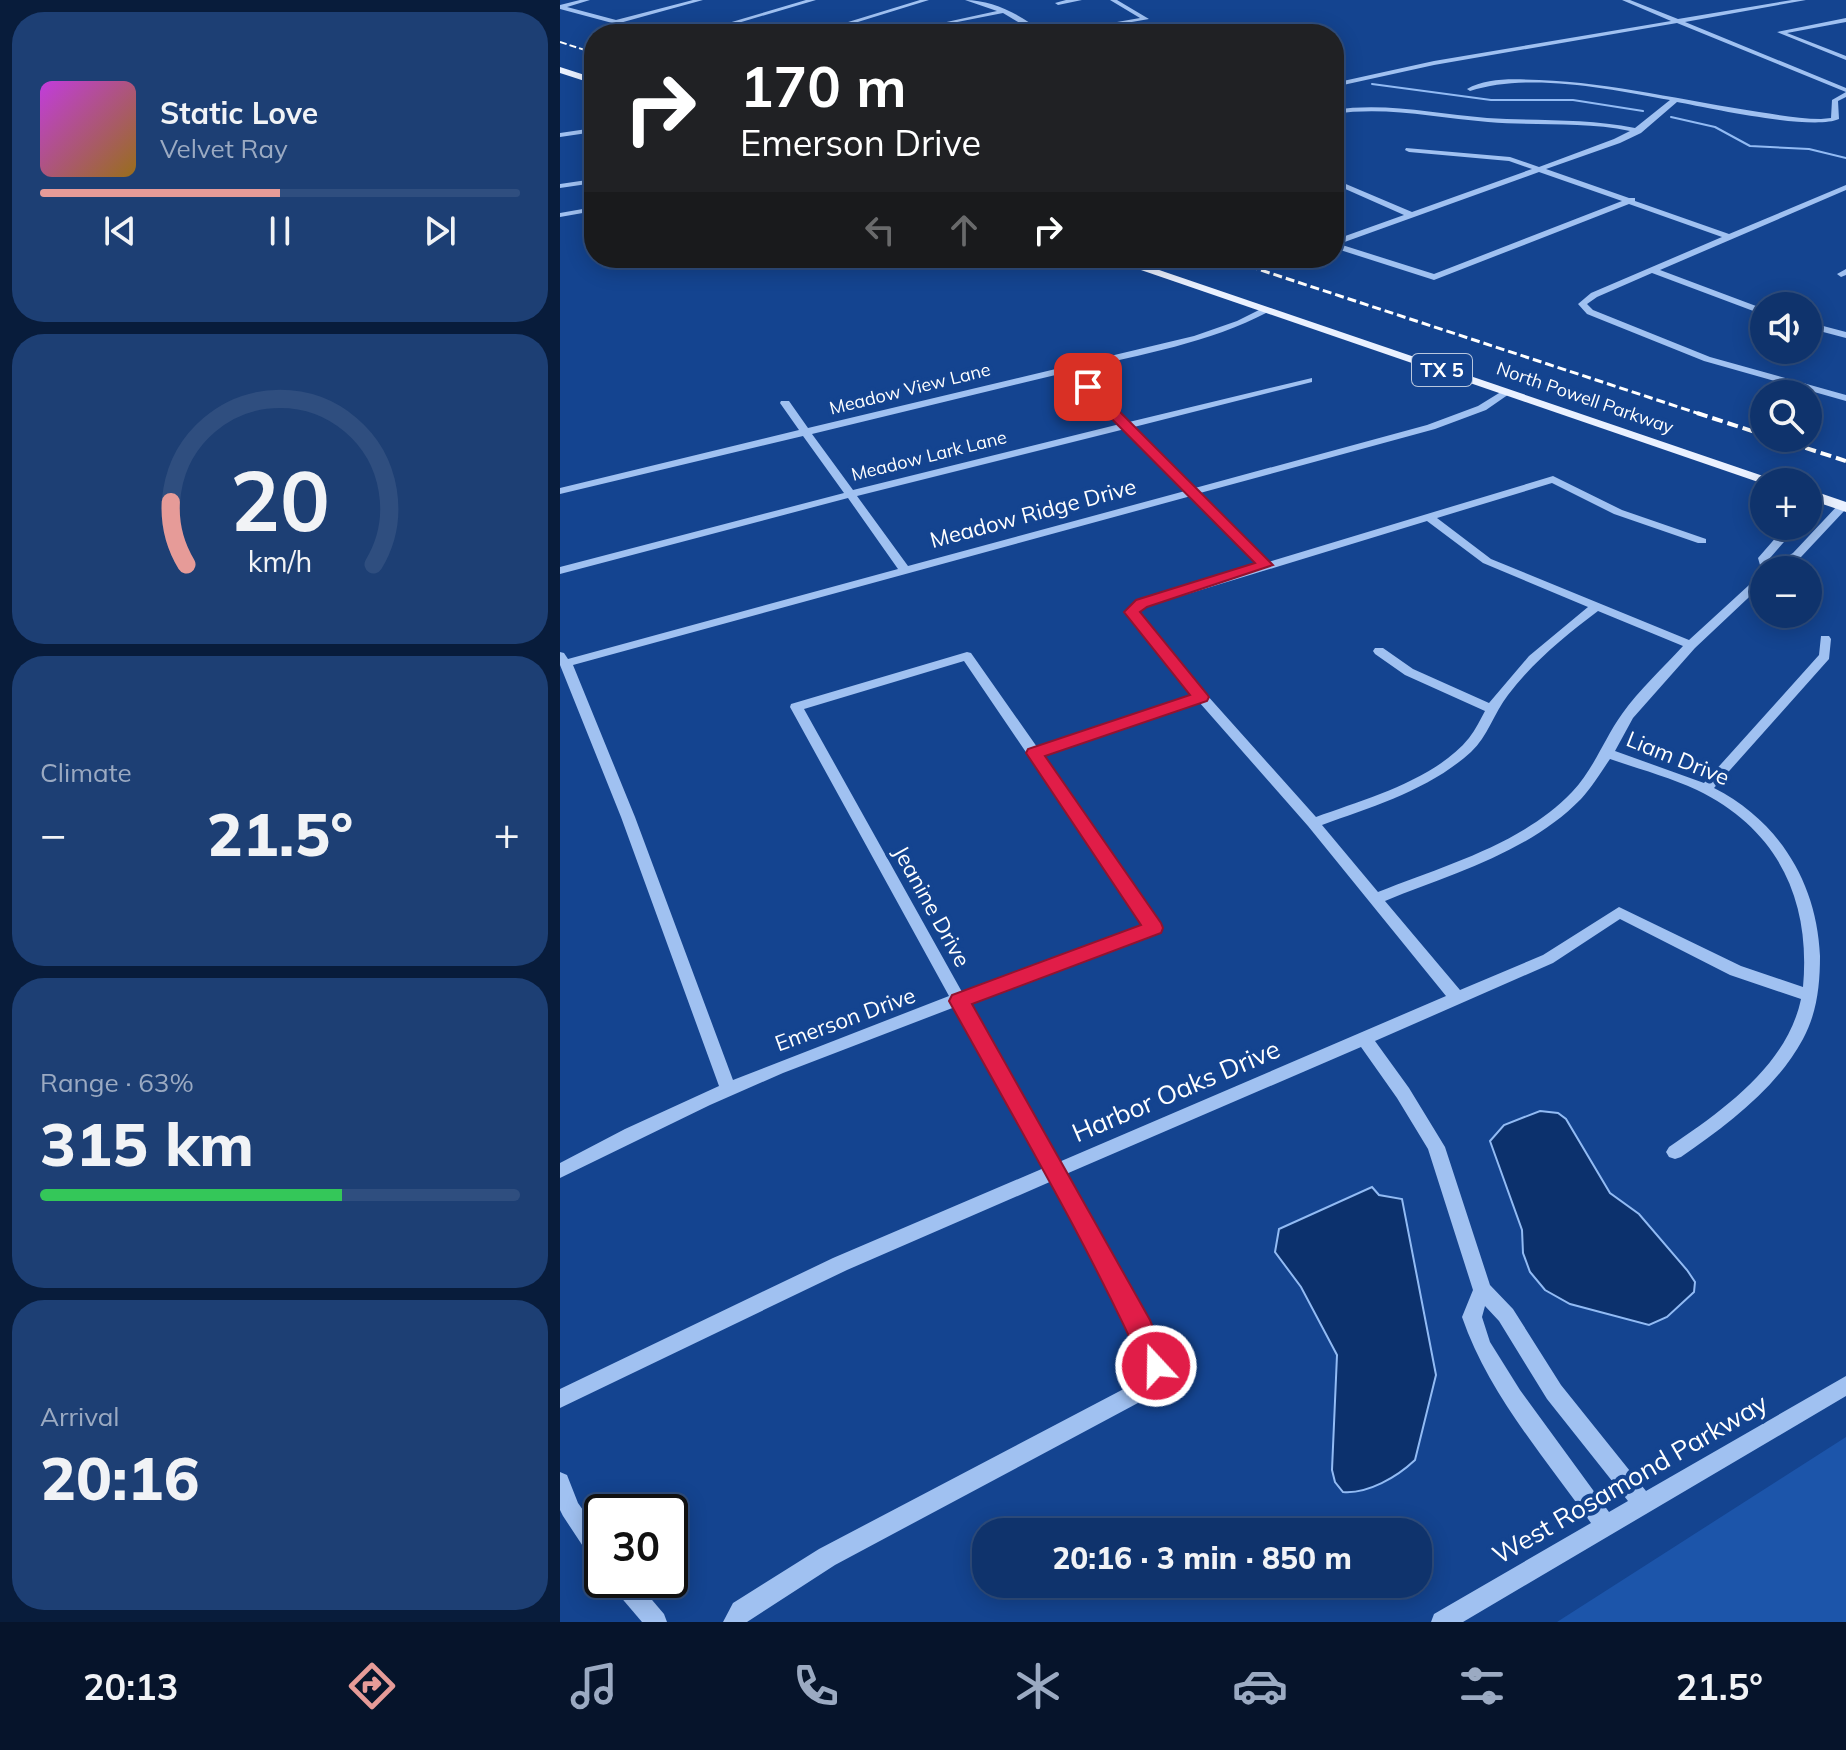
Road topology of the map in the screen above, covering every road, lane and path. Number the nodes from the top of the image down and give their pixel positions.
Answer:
1 (587, 0) edge
2 (700, 0) edge
3 (813, 0) edge
4 (926, 0) edge
5 (968, 0) edge
6 (1079, 0) edge
7 (1113, 0) edge
8 (1625, 0) edge
9 (1803, 0) edge
10 (1058, 3) dead end
11 (560, 7) edge
12 (1004, 11) junction
13 (1846, 20) edge
14 (1678, 21) junction
15 (729, 24) edge
16 (846, 24) edge
17 (944, 24) dead end
18 (1025, 24) edge
19 (1114, 24) edge
20 (1846, 58) edge
21 (560, 70) edge
22 (584, 78) edge
23 (1344, 83) edge
24 (1470, 89) dead end
25 (1846, 92) edge
26 (1676, 99) junction
27 (1344, 111) edge
28 (1638, 131) junction
29 (584, 133) edge
30 (560, 135) edge
31 (1409, 150) dead end
32 (1539, 169) junction
33 (584, 182) edge
34 (1344, 185) edge
35 (560, 186) edge
36 (1846, 187) edge
37 (1632, 200) junction
38 (584, 211) edge
39 (560, 215) edge
40 (1411, 215) junction
41 (1730, 237) junction
42 (1344, 240) edge
43 (1344, 247) edge
44 (1141, 268) edge
45 (1652, 270) junction
46 (1750, 307) edge
47 (1265, 310) junction
48 (1822, 329) edge
49 (1846, 335) edge
50 (1069, 367) junction
51 (1309, 380) dead end
52 (1507, 392) junction
53 (1846, 398) edge
54 (785, 403) dead end
55 (1126, 426) junction
56 (805, 431) junction
57 (1750, 474) edge
58 (560, 491) edge
59 (1193, 491) junction
60 (852, 494) junction
61 (1822, 502) edge
62 (1845, 506) edge
63 (1429, 517) junction
64 (1780, 540) edge
65 (1702, 541) dead end
66 (1766, 556) edge
67 (1795, 556) edge
68 (1265, 565) junction
69 (904, 569) junction
70 (560, 571) edge
71 (1750, 590) edge
72 (1595, 607) junction
73 (1825, 639) dead end
74 (1691, 645) junction
75 (1379, 651) dead end
76 (563, 659) edge
77 (1201, 697) junction
78 (1492, 709) junction
79 (1034, 753) junction
80 (1607, 753) junction
81 (1706, 789) junction
82 (1313, 823) junction
83 (1375, 899) junction
84 (1810, 995) junction
85 (1456, 997) junction
86 (960, 1001) junction
87 (1364, 1038) junction
88 (728, 1089) junction
89 (1675, 1152) dead end
90 (560, 1171) edge
91 (1054, 1171) junction
92 (1482, 1290) junction
93 (1846, 1385) edge
94 (560, 1399) edge
95 (560, 1482) edge
96 (1644, 1504) junction
97 (1606, 1526) junction
98 (584, 1529) edge
99 (636, 1598) edge
100 (656, 1622) edge
101 (734, 1622) edge
102 (1442, 1622) edge

1 - 11 street
2 - 11 street
3 - 15 street
4 - 16 street
5 - 12 street
6 - 10 street
7 - 19 street
8 - 14 street
9 - 14 street
12 - 17 street
12 - 18 street
13 - 20 street
14 - 23 street
14 - 25 street
21 - 22 main road
24 - 26 street
25 - 26 street
26 - 28 street
27 - 28 street
28 - 32 street
29 - 30 street
31 - 32 street
32 - 37 street
32 - 40 street
33 - 35 street
34 - 40 street
36 - 41 street
37 - 41 street
37 - 43 street
38 - 39 street
40 - 42 street
41 - 45 street
44 - 47 main road, North Powell Parkway / TX 5
45 - 46 street
45 - 53 street
47 - 50 street, Meadow View Lane
47 - 52 main road, North Powell Parkway / TX 5
48 - 49 street
50 - 55 street
50 - 56 street, Meadow View Lane
51 - 55 street, Meadow Lark Lane
52 - 57 main road, North Powell Parkway / TX 5
52 - 59 street, Meadow Ridge Drive
54 - 56 street
55 - 59 street
55 - 60 street, Meadow Lark Lane
56 - 58 street, Meadow View Lane
56 - 60 street
59 - 68 street
59 - 69 street, Meadow Ridge Drive
60 - 69 street
60 - 70 street, Meadow Lark Lane
61 - 62 main road
62 - 67 street
63 - 65 street
63 - 68 street
63 - 72 street
64 - 66 street
68 - 77 street
69 - 76 street, Meadow Ridge Drive
71 - 74 street
72 - 74 street
72 - 78 street
73 - 81 street
74 - 80 street
75 - 78 street
76 - 88 street
77 - 79 street
77 - 82 street
78 - 82 street
79 - 86 street, Emerson Drive
79 - 86 street, Jeanine Drive
80 - 81 street, Liam Drive
80 - 83 street
81 - 84 street, Liam Drive
82 - 83 street
83 - 85 street
84 - 85 street, Harbor Oaks Drive
84 - 89 street, Liam Drive
85 - 87 street, Harbor Oaks Drive
86 - 88 street, Emerson Drive
86 - 91 street, Jeanine Drive
87 - 91 street, Harbor Oaks Drive
87 - 92 street
88 - 90 street, Emerson Drive
91 - 94 street, Harbor Oaks Drive
91 - 101 street, Jeanine Drive
92 - 96 street
92 - 97 street
93 - 96 street, West Rosamond Parkway
95 - 98 street
96 - 97 street, West Rosamond Parkway
97 - 102 street, West Rosamond Parkway
99 - 100 street

